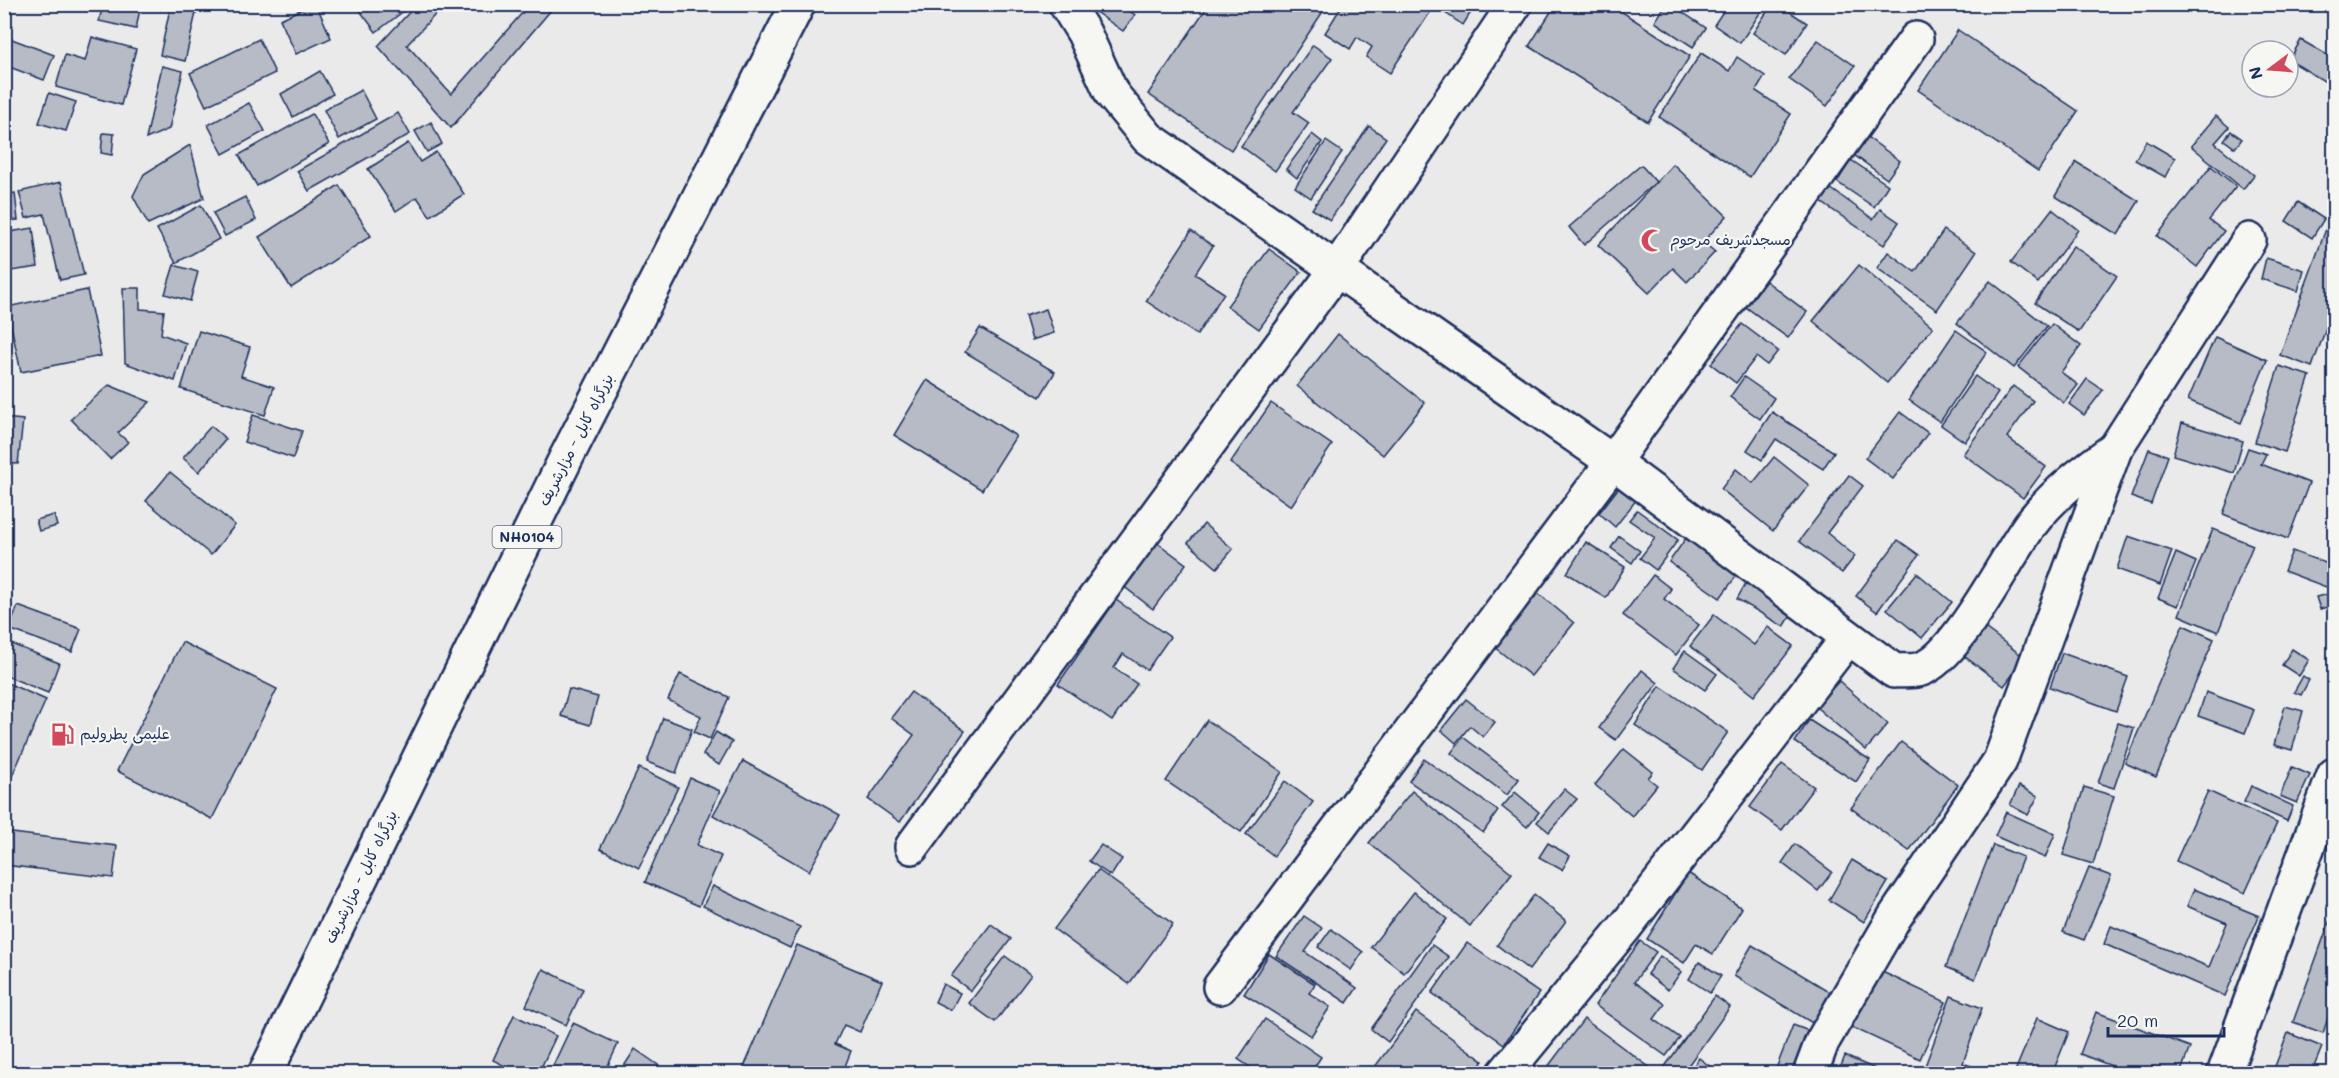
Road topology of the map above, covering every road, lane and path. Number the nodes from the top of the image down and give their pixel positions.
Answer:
1 (798, 4) edge
2 (1066, 4) edge
3 (1515, 4) edge
4 (1916, 39) dead end
5 (2249, 240) dead end
6 (1337, 269) junction
7 (2115, 449) junction
8 (1613, 462) junction
9 (1848, 638) junction
10 (2334, 776) edge
11 (912, 847) dead end
12 (1221, 987) dead end
13 (265, 1074) edge
14 (1504, 1074) edge
15 (1810, 1074) edge
16 (2224, 1074) edge

1 - 13 main road, بزرگراه کابل - مزارشریف / NH0104
2 - 6 main road
3 - 6 main road
4 - 8 main road
5 - 7 main road
6 - 8 main road
6 - 11 main road
7 - 9 main road
7 - 15 main road
8 - 9 main road
8 - 12 main road
9 - 14 main road
10 - 16 main road

